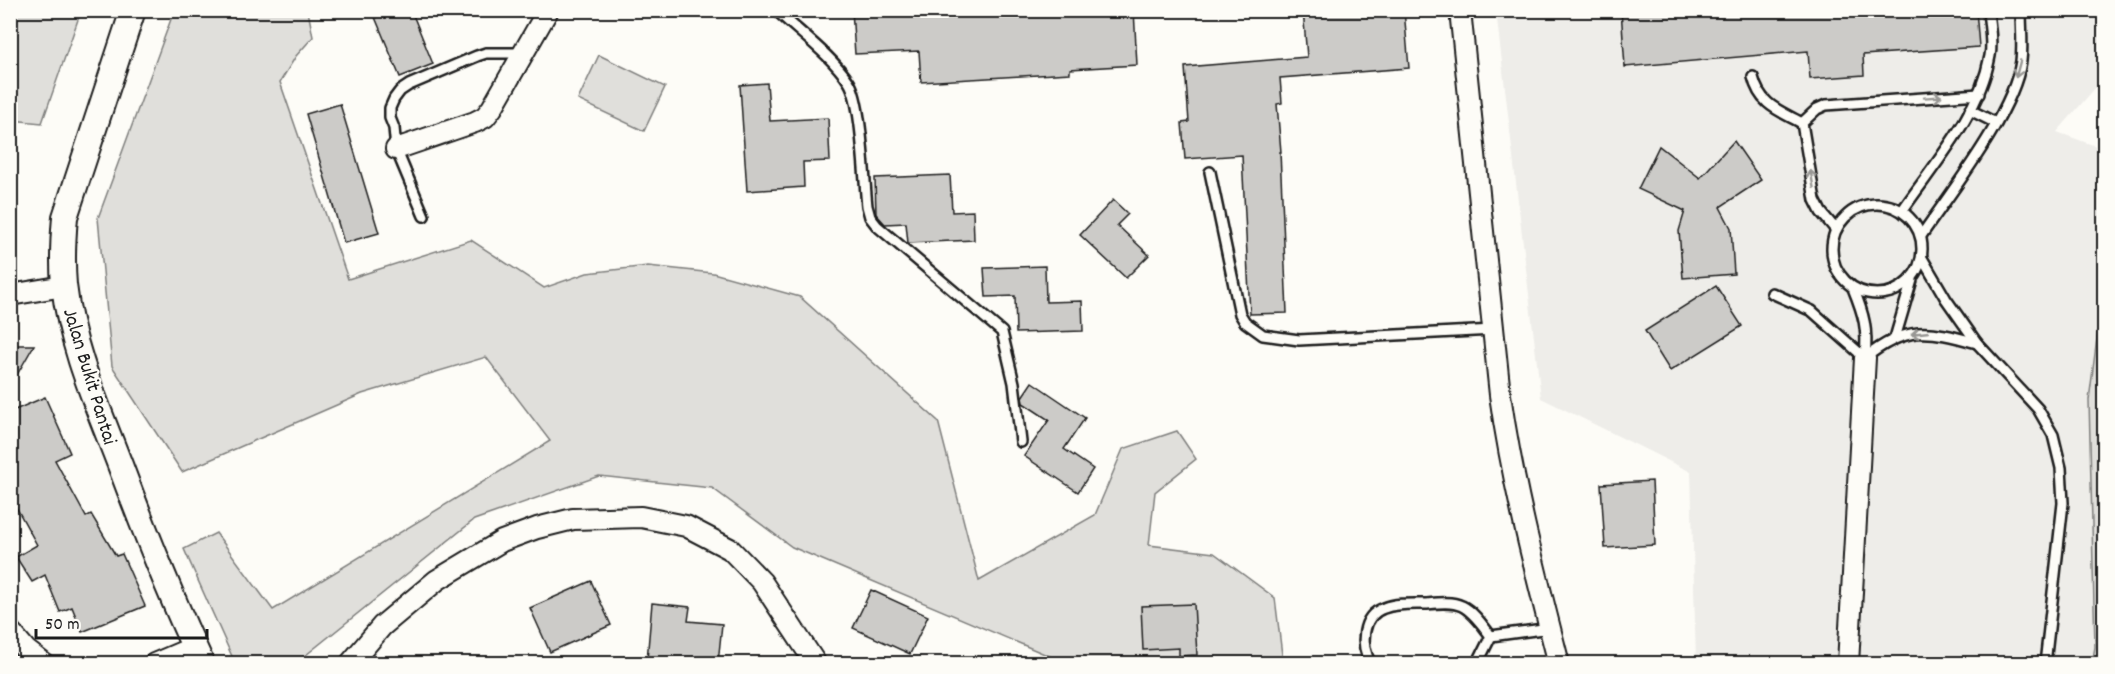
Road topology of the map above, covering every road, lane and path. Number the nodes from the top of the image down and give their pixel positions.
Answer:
1 (133, 10) edge
2 (548, 10) edge
3 (776, 10) edge
4 (1460, 10) edge
5 (1988, 10) edge
6 (2020, 10) edge
7 (524, 53) junction
8 (1753, 77) dead end
9 (1978, 94) junction
10 (1970, 110) junction
11 (1802, 123) junction
12 (1996, 123) junction
13 (396, 149) junction
14 (1210, 172) dead end
15 (1902, 211) junction
16 (424, 216) dead end
17 (1836, 230) junction
18 (1921, 236) junction
19 (1922, 258) junction
20 (1913, 278) junction
21 (64, 286) junction
22 (1853, 288) junction
23 (1772, 293) dead end
24 (10, 295) edge
25 (1494, 330) junction
26 (1895, 338) junction
27 (1977, 343) junction
28 (1865, 358) junction
29 (1021, 442) dead end
30 (1550, 628) junction
31 (10, 631) edge
32 (1491, 636) junction
33 (198, 655) edge
34 (45, 663) edge
35 (154, 663) edge
36 (350, 663) edge
37 (816, 663) edge
38 (1371, 663) edge
39 (1474, 663) edge
40 (1559, 663) edge
41 (1848, 663) edge
42 (2045, 663) edge

1 - 21 street, Jalan Bukit Pantai
2 - 7 street
3 - 29 lane
4 - 25 street
5 - 9 lane
6 -> 12 lane
7 - 13 street
7 - 13 lane
8 - 11 lane
9 - 10 lane
11 -> 9 lane
10 - 12 lane
10 - 15 lane
17 -> 11 lane
12 - 18 lane
13 - 16 lane
14 - 25 lane
15 - 17 lane
15 - 18 lane
17 - 22 lane
18 - 19 lane
19 - 20 lane
19 - 27 lane
20 - 22 lane
20 - 26 lane
21 - 24 street
21 - 33 street, Jalan Bukit Pantai
22 - 28 lane
23 - 28 lane
25 - 30 street
27 -> 26 lane
26 - 28 lane
27 - 42 lane
28 - 41 street
30 - 32 lane
30 - 40 street
31 - 34 street
32 - 38 lane
32 - 39 lane
33 - 35 street
36 - 37 street

